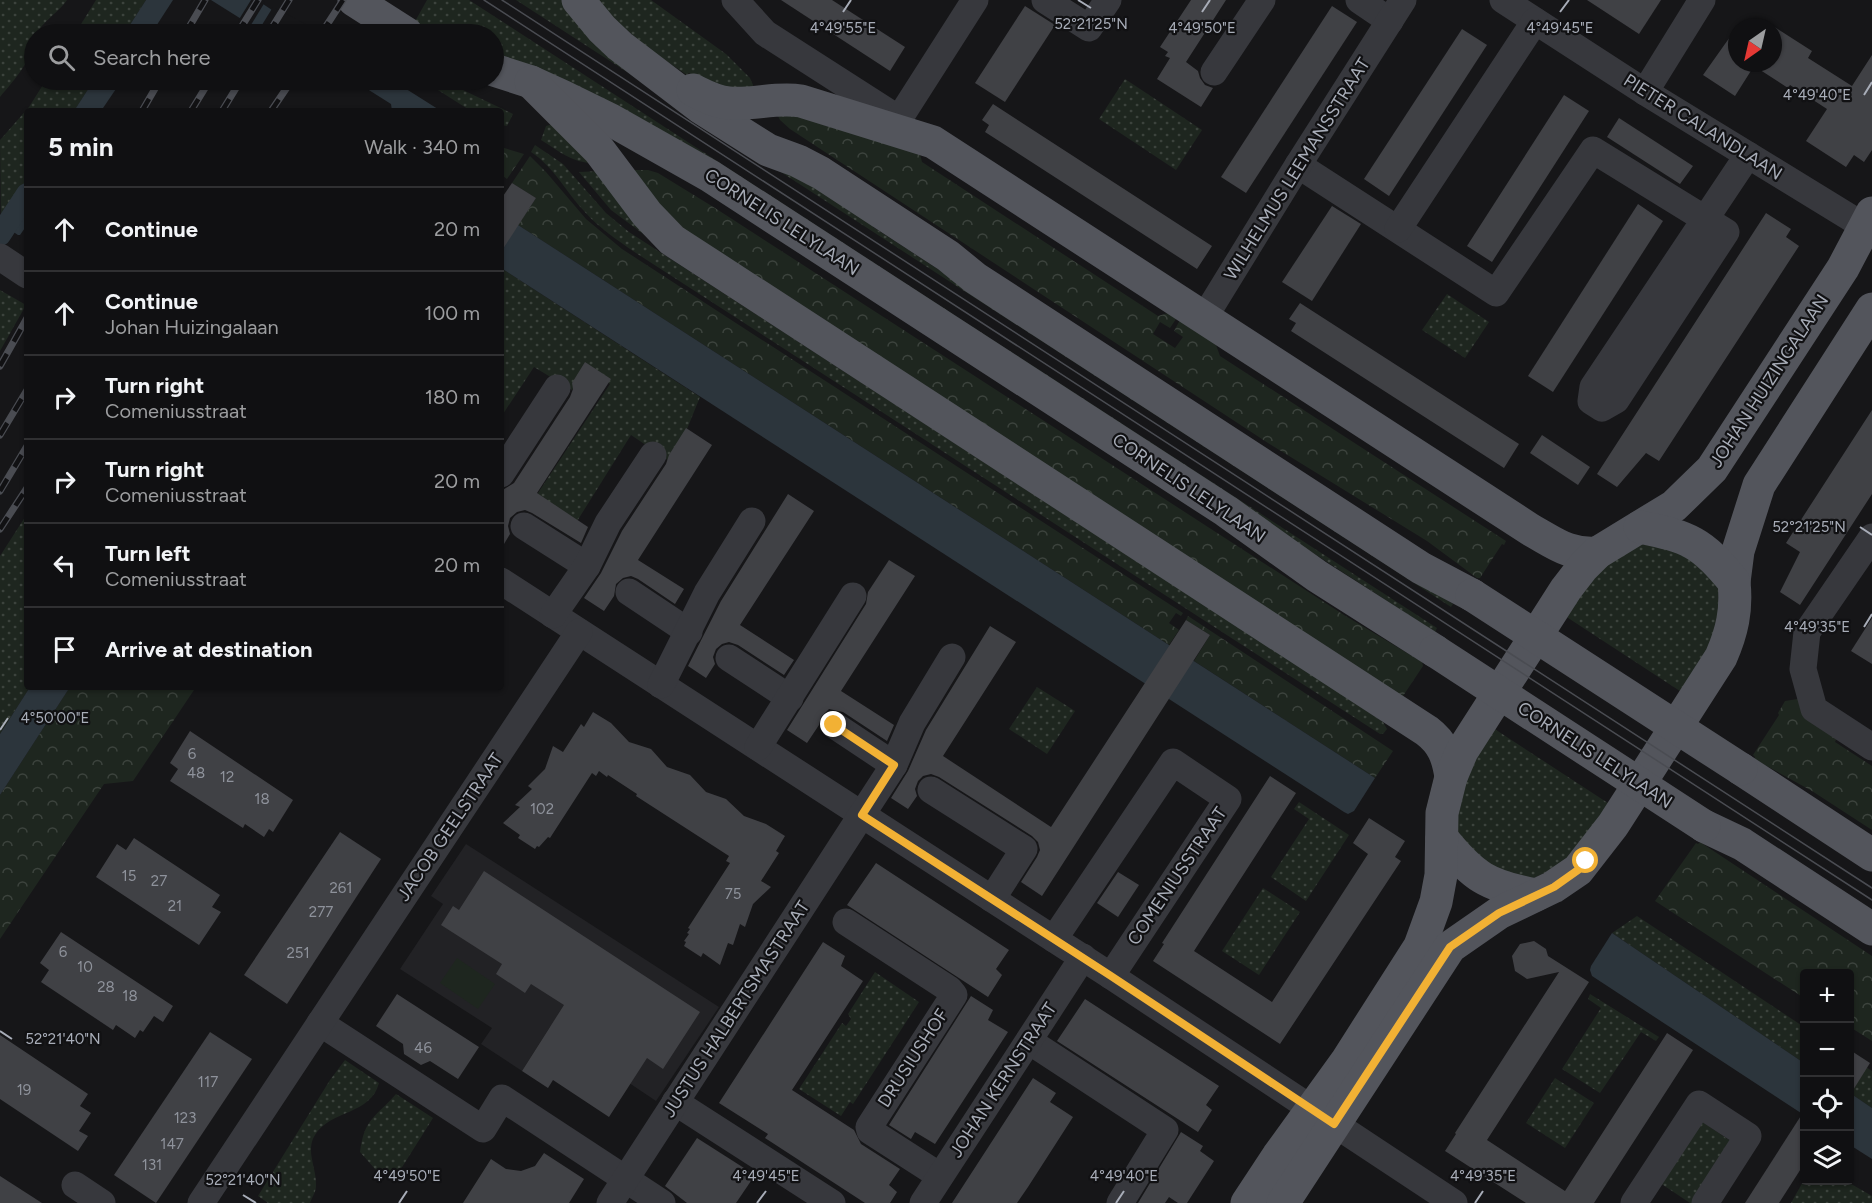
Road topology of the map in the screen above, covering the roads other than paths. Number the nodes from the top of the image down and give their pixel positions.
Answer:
1 (354, 0) edge
2 (578, 0) edge
3 (735, 0) edge
4 (975, 0) edge
5 (1045, 0) edge
6 (1108, 0) edge
7 (1262, 0) edge
8 (1359, 0) edge
9 (1503, 0) edge
10 (1702, 0) edge
11 (1396, 10) edge
12 (1535, 21) junction
13 (391, 24) edge
14 (1214, 72) dead end
15 (504, 73) edge
16 (659, 74) junction
17 (531, 82) junction
18 (1645, 92) junction
19 (901, 126) junction
20 (1748, 155) junction
21 (1298, 165) junction
22 (1706, 219) junction
23 (1869, 223) edge
24 (1398, 229) junction
25 (1872, 309) edge
26 (1204, 318) junction
27 (557, 388) dead end
28 (653, 455) dead end
29 (504, 469) edge
30 (752, 521) dead end
31 (524, 526) dead end
32 (1640, 527) junction
33 (1872, 537) edge
34 (1597, 553) junction
35 (587, 566) junction
36 (1734, 582) junction
37 (504, 583) edge
38 (629, 592) dead end
39 (853, 596) dead end
40 (553, 615) junction
41 (579, 632) junction
42 (689, 632) junction
43 (952, 657) dead end
44 (729, 658) dead end
45 (661, 685) junction
46 (790, 698) junction
47 (834, 725) dead end
48 (758, 747) junction
49 (1872, 747) edge
50 (894, 765) junction
51 (1451, 777) junction
52 (931, 790) dead end
53 (862, 815) junction
54 (1442, 838) junction
55 (1872, 855) edge
56 (1536, 895) junction
57 (992, 899) junction
58 (846, 922) dead end
59 (1872, 929) edge
60 (1054, 939) junction
61 (1083, 957) junction
62 (1111, 976) junction
63 (320, 1023) junction
64 (1029, 1041) junction
65 (675, 1102) junction
66 (1323, 1116) junction
67 (940, 1176) junction
68 (626, 1180) junction
69 (75, 1185) dead end
70 (208, 1201) edge
71 (102, 1203) edge
72 (610, 1203) edge
73 (662, 1203) edge
74 (832, 1203) edge
75 (923, 1203) edge
76 (1120, 1203) edge
77 (1247, 1203) edge
78 (1282, 1203) edge
79 (1454, 1203) edge
80 (1634, 1203) edge
81 (1705, 1203) edge

1 - 13 main road
2 - 16 main road
3 - 19 street
4 - 19 street
5 - 6 street
7 - 14 street
8 - 11 street, WILHELMUS LEEMANSSTRAAT
9 - 12 street, PIETER CALANDLAAN
10 - 18 street
11 - 21 street, WILHELMUS LEEMANSSTRAAT
12 - 18 street, PIETER CALANDLAAN
12 - 24 street
15 - 17 main road, CORNELIS LELYLAAN
16 - 19 main road
16 - 55 main road, bridge
17 - 51 main road
17 - 59 main road, CORNELIS LELYLAAN, bridge
18 - 20 street, PIETER CALANDLAAN
19 - 26 main road
20 - 22 street
20 - 23 street, PIETER CALANDLAAN
21 - 24 street
21 - 26 street, WILHELMUS LEEMANSSTRAAT
22 - 22 street
22 - 24 street
23 - 32 main road, JOHAN HUIZINGALAAN
25 - 36 main road
26 - 34 main road
27 - 29 street
28 - 35 street
30 - 42 street
31 - 35 street
32 - 34 main road, JOHAN HUIZINGALAAN
32 - 36 main road
33 - 49 street
34 - 51 main road, JOHAN HUIZINGALAAN
35 - 40 street
36 - 56 main road
37 - 40 street
38 - 42 street
39 - 46 street
40 - 41 street
41 - 45 street
41 - 63 street, JACOB GEELSTRAAT
42 - 45 street
43 - 50 street
44 - 46 street
45 - 48 street
46 - 48 street
47 - 50 street
48 - 53 street
50 - 53 street
51 - 54 main road, JOHAN HUIZINGALAAN
52 - 57 street
53 - 57 street
53 - 65 street, JUSTUS HALBERTSMASTRAAT
54 - 56 main road
54 - 66 main road
56 - 66 main road
57 - 60 street
58 - 67 street, DRUSIUSHOF
60 - 61 street
60 - 62 street, COMENIUSSTRAAT
61 - 62 street
61 - 64 street, JOHAN KERNSTRAAT
62 - 66 street
63 - 68 street
63 - 70 street, JACOB GEELSTRAAT
64 - 67 street, JOHAN KERNSTRAAT
64 - 76 street
65 - 68 street, JUSTUS HALBERTSMASTRAAT
65 - 74 street
66 - 77 main road
66 - 78 main road
66 - 79 street
67 - 75 street, JOHAN KERNSTRAAT
68 - 72 street, JUSTUS HALBERTSMASTRAAT
68 - 73 street
69 - 71 street
80 - 81 street

